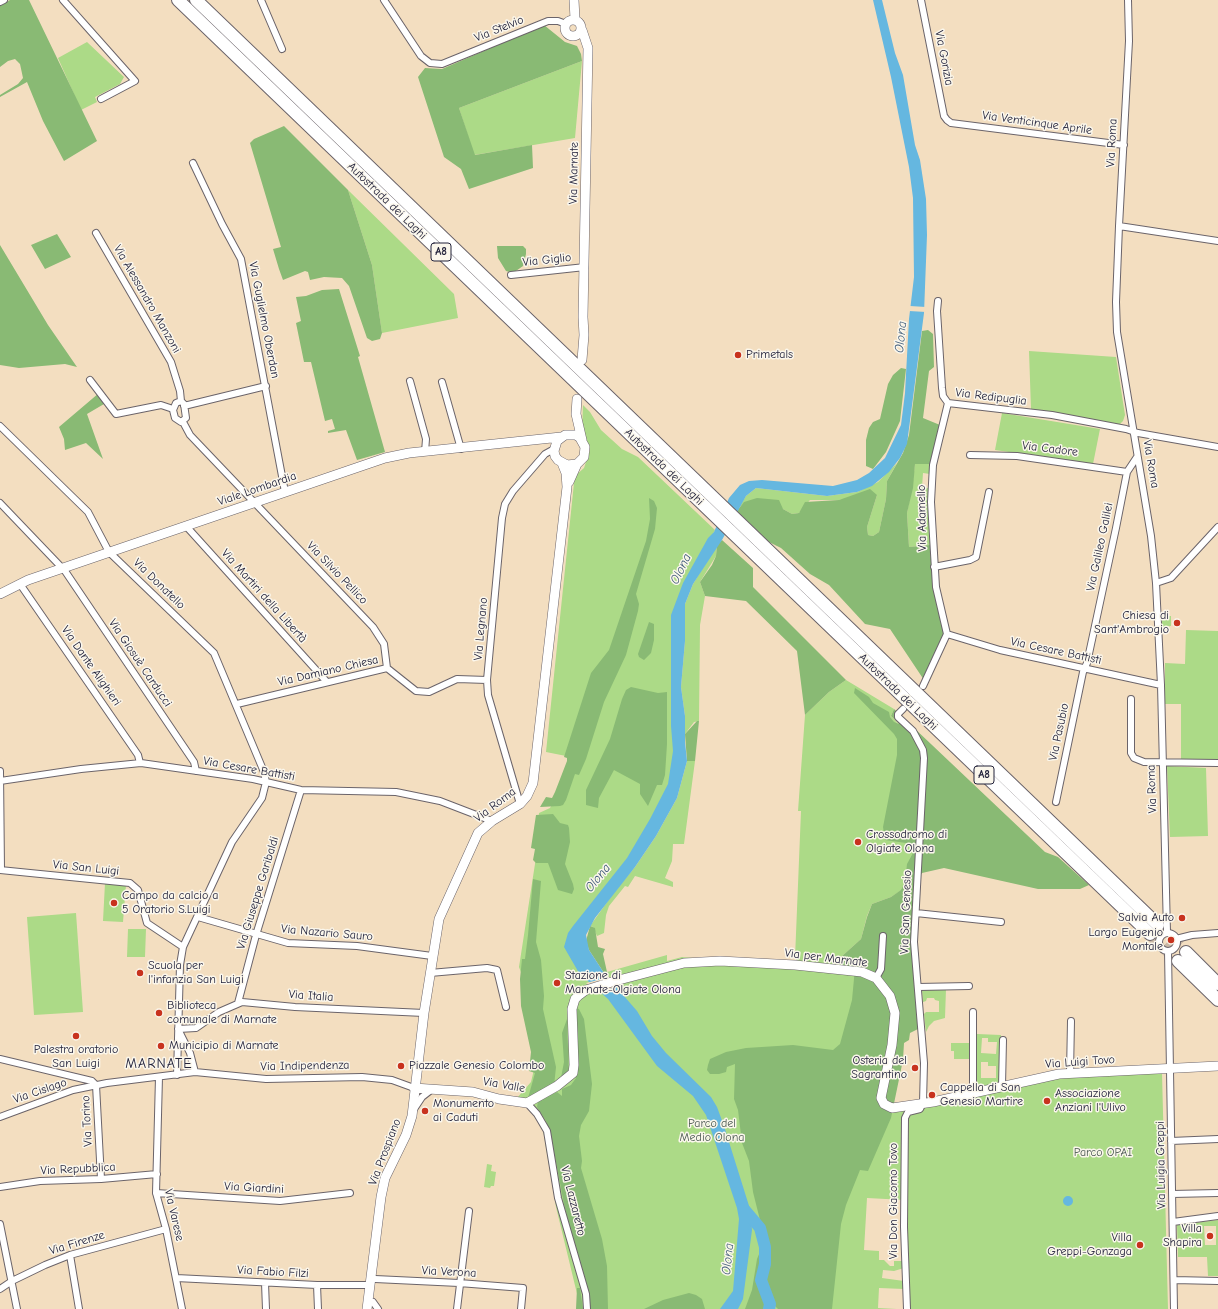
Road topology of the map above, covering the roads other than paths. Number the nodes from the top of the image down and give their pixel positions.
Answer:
1 (4, 0) edge
2 (63, 0) edge
3 (178, 0) edge
4 (196, 0) edge
5 (261, 0) edge
6 (384, 0) edge
7 (574, 0) edge
8 (921, 0) edge
9 (1128, 0) edge
10 (0, 2) edge
11 (575, 19) junction
12 (566, 24) junction
13 (582, 30) junction
14 (282, 49) dead end
15 (101, 99) dead end
16 (947, 120) joint
17 (1124, 145) junction
18 (193, 163) dead end
19 (1119, 226) junction
20 (96, 233) dead end
21 (1218, 241) edge
22 (585, 268) junction
23 (511, 275) dead end
24 (938, 301) dead end
25 (581, 359) dead end
26 (90, 380) dead end
27 (410, 381) dead end
28 (442, 382) dead end
29 (266, 386) junction
30 (577, 399) dead end
31 (948, 403) junction
32 (183, 404) junction
33 (173, 409) junction
34 (576, 414) junction
35 (183, 422) junction
36 (0, 426) edge
37 (1133, 431) junction
38 (562, 437) junction
39 (582, 440) junction
40 (530, 441) junction
41 (1218, 447) edge
42 (461, 448) junction
43 (425, 452) junction
44 (970, 455) dead end
45 (558, 457) junction
46 (1137, 457) junction
47 (537, 463) junction
48 (577, 464) junction
49 (1127, 472) junction
50 (567, 487) junction
51 (285, 492) junction
52 (989, 492) dead end
53 (0, 503) edge
54 (254, 503) junction
55 (186, 526) junction
56 (1218, 527) edge
57 (737, 529) junction
58 (109, 552) junction
59 (934, 567) junction
60 (62, 569) junction
61 (1156, 583) junction
62 (20, 584) junction
63 (0, 594) edge
64 (947, 634) junction
65 (387, 668) junction
66 (1086, 668) junction
67 (487, 680) junction
68 (326, 682) junction
69 (1161, 685) junction
70 (923, 686) dead end
71 (1131, 699) dead end
72 (237, 704) junction
73 (903, 709) dead end
74 (1163, 761) junction
75 (140, 763) junction
76 (1218, 763) edge
77 (0, 771) edge
78 (196, 771) junction
79 (1, 781) edge
80 (266, 782) junction
81 (300, 790) junction
82 (1056, 802) dead end
83 (520, 804) junction
84 (492, 821) junction
85 (1, 870) edge
86 (916, 913) junction
87 (198, 917) junction
88 (1001, 922) dead end
89 (1158, 931) junction
90 (1218, 933) edge
91 (256, 935) junction
92 (883, 936) dead end
93 (1176, 939) junction
94 (183, 947) junction
95 (1168, 951) junction
96 (432, 956) junction
97 (430, 974) junction
98 (876, 978) junction
99 (1218, 984) edge
100 (602, 985) joint
101 (969, 986) dead end
102 (918, 987) junction
103 (1218, 1000) edge
104 (238, 1003) junction
105 (506, 1007) dead end
106 (973, 1012) dead end
107 (424, 1013) junction
108 (1071, 1021) dead end
109 (178, 1029) junction
110 (1003, 1040) dead end
111 (189, 1050) junction
112 (178, 1051) junction
113 (0, 1059) edge
114 (1218, 1066) edge
115 (1170, 1069) junction
116 (195, 1072) junction
117 (1070, 1073) junction
118 (177, 1075) junction
119 (71, 1077) junction
120 (159, 1078) junction
121 (96, 1085) junction
122 (1002, 1086) junction
123 (414, 1088) junction
124 (73, 1090) junction
125 (431, 1090) junction
126 (974, 1092) junction
127 (527, 1103) junction
128 (923, 1103) junction
129 (412, 1112) junction
130 (0, 1116) edge
131 (1218, 1139) edge
132 (1171, 1141) junction
133 (156, 1174) junction
134 (101, 1180) junction
135 (0, 1187) edge
136 (156, 1193) junction
137 (350, 1194) dead end
138 (1172, 1194) junction
139 (1218, 1194) edge
140 (469, 1211) dead end
141 (1218, 1216) edge
142 (1173, 1222) junction
143 (0, 1224) edge
144 (166, 1229) junction
145 (70, 1255) junction
146 (176, 1278) junction
147 (1174, 1280) junction
148 (1218, 1280) edge
149 (12, 1281) junction
150 (372, 1282) junction
151 (265, 1283) junction
152 (459, 1283) junction
153 (317, 1285) junction
154 (0, 1289) edge
155 (372, 1307) edge
156 (17, 1309) edge
157 (78, 1309) edge
158 (182, 1309) edge
159 (266, 1309) edge
160 (318, 1309) edge
161 (456, 1309) edge
162 (521, 1309) edge
163 (587, 1309) edge
164 (906, 1309) edge
165 (1174, 1309) edge

1 - 10 street
2 - 15 street
3 - 57 highway, Autostrada dei Laghi / A8
4 - 57 highway, Autostrada dei Laghi / A8
5 - 14 street
6 - 12 street, Via Stelvio
7 - 11 street, Via Marnate
8 - 16 street, Via Gorizia
9 - 17 street, Via Roma
11 - 12 street
11 - 13 street, Via Marnate
12 - 13 street
13 - 22 street, Via Marnate
16 - 17 street, Via Venticinque Aprile
17 - 19 street, Via Roma
18 - 29 street, Via Guglielmo Oberdan
19 - 21 street
19 - 37 street, Via Roma
20 - 32 street, Via Alessandro Manzoni
22 - 23 street, Via Giglio
22 - 25 street, Via Marnate
24 - 31 street, Via Redipuglia
26 - 33 street
27 - 43 street
28 - 42 street
29 - 32 street
29 - 51 street, Via Guglielmo Oberdan
30 - 34 street
31 - 37 street, Via Redipuglia
31 - 59 street, Via Adamello
32 - 33 street
32 - 35 street, Via Alessandro Manzoni
33 - 35 street
34 - 38 street
34 - 39 street, Via Roma
35 - 54 street
36 - 58 street, Via Donatello
37 - 41 street, Via Redipuglia
37 - 46 street, Via Roma
38 - 39 street
38 - 40 street, Viale Lombardia
38 - 45 street
39 - 48 street, Via Roma
40 - 42 street, Viale Lombardia
40 - 45 street, Viale Lombardia
42 - 43 street, Viale Lombardia
43 - 51 street, Viale Lombardia
44 - 49 street, Via Cadore
45 - 47 street
45 - 47 street, Via Legnano
45 - 48 street
45 - 50 street, Via Roma
46 - 49 street, Via Galileo Galilei
46 - 61 street, Via Roma
47 - 67 street, Via Legnano
48 - 50 street, Via Roma
49 - 66 street, Via Galileo Galilei
50 - 83 street, Via Roma
51 - 54 street, Viale Lombardia
52 - 59 street
53 - 60 street, Via Giosuè Carducci
54 - 55 street, Viale Lombardia
54 - 65 street, Via Silvio Pellico
55 - 58 street, Viale Lombardia
55 - 68 street, Via Martiri della Libertà
56 - 61 street
57 - 89 highway, Autostrada dei Laghi / A8
58 - 60 street, Viale Lombardia
58 - 72 street, Via Donatello
59 - 64 street, Via Adamello
60 - 62 street, Viale Lombardia
60 - 78 street, Via Giosuè Carducci
61 - 69 street, Via Roma
62 - 63 street, Viale Lombardia
62 - 75 street, Via Dante Alighieri
64 - 66 street, Via Cesare Battisti
64 - 70 street
65 - 67 street, Via Damiano Chiesa
65 - 68 street, Via Damiano Chiesa
66 - 69 street, Via Cesare Battisti
66 - 82 street, Via Pasubio
67 - 83 street, Via Legnano
68 - 72 street, Via Damiano Chiesa
69 - 74 street, Via Roma
71 - 74 street
72 - 80 street, Via Donatello
73 - 86 street, Via San Genesio
74 - 76 street
74 - 89 street, Via Roma
75 - 78 street, Via Cesare Battisti
75 - 79 street, Via Cesare Battisti
77 - 79 street
78 - 80 street, Via Cesare Battisti
79 - 85 street
80 - 81 street, Via Cesare Battisti
80 - 87 street
81 - 84 street, Via Cesare Battisti
81 - 91 street, Via Giuseppe Garibaldi
83 - 84 street, Via Roma
84 - 96 street, Via Roma
85 - 94 street, Via San Luigi
86 - 88 street
86 - 102 street, Via San Genesio
87 - 91 street, Via Nazario Sauro
87 - 94 street
89 - 93 street
89 - 95 street
90 - 93 street
91 - 96 street, Via Nazario Sauro
91 - 104 street, Via Giuseppe Garibaldi
92 - 98 street
93 - 95 street
94 - 109 street
95 - 115 street
96 - 97 street, Via Roma
97 - 105 street
97 - 107 street, Via Roma
98 - 100 street, Via per Marnate
98 - 128 street, Via per Marnate
99 - 103 highway
100 - 127 street, Via Valle
101 - 102 street
102 - 128 street, Via San Genesio
104 - 107 street, Via Italia
104 - 109 street, Via Italia
106 - 126 street
107 - 123 street, Via Roma
108 - 117 street
109 - 111 street
109 - 112 street
110 - 122 street
111 - 112 street
111 - 116 street
112 - 118 street
113 - 119 street
114 - 115 street, Via Luigi Tovo
115 - 117 street, Via Luigi Tovo
115 - 132 street, Via Luigia Greppi
116 - 118 street, Via Indipendenza
116 - 123 street, Via Indipendenza
117 - 122 street, Via Luigi Tovo
118 - 120 street, Via Cislago
119 - 121 street
119 - 124 street
120 - 121 street, Via Cislago
120 - 133 street, Via Varese
121 - 124 street, Via Cislago
121 - 134 street, Via Torino
122 - 126 street, Via Luigi Tovo
123 - 125 street, Via Valle
123 - 129 street, Via Prospiano
124 - 130 street, Via Cislago
125 - 127 street, Via Valle
125 - 129 street
126 - 128 street, Via Luigi Tovo
127 - 163 street, Via Lazzaretto
128 - 164 street, Via Don Giacomo Tovo
129 - 150 street, Via Prospiano
131 - 132 street
132 - 138 street, Via Luigia Greppi
133 - 134 street, Via Repubblica
133 - 136 street, Via Varese
134 - 135 street, Via Repubblica
136 - 137 street, Via Giardini
136 - 144 street, Via Varese
138 - 139 street
138 - 142 street, Via Luigia Greppi
140 - 152 street
141 - 142 street
142 - 147 street, Via Luigia Greppi
143 - 149 street
144 - 145 street, Via Firenze
144 - 146 street, Via Varese
145 - 149 street, Via Firenze
145 - 157 street
146 - 151 street, Via Fabio Filzi
146 - 158 street, Via Varese
147 - 148 street
147 - 165 street, Via Luigia Greppi
149 - 154 street, Via Firenze
149 - 156 street
150 - 152 street, Via Verona
150 - 153 street, Via Fabio Filzi
150 - 155 street, Via Prospiano
151 - 153 street, Via Fabio Filzi
151 - 159 street
152 - 161 street
152 - 162 street, Via Verona
153 - 160 street

